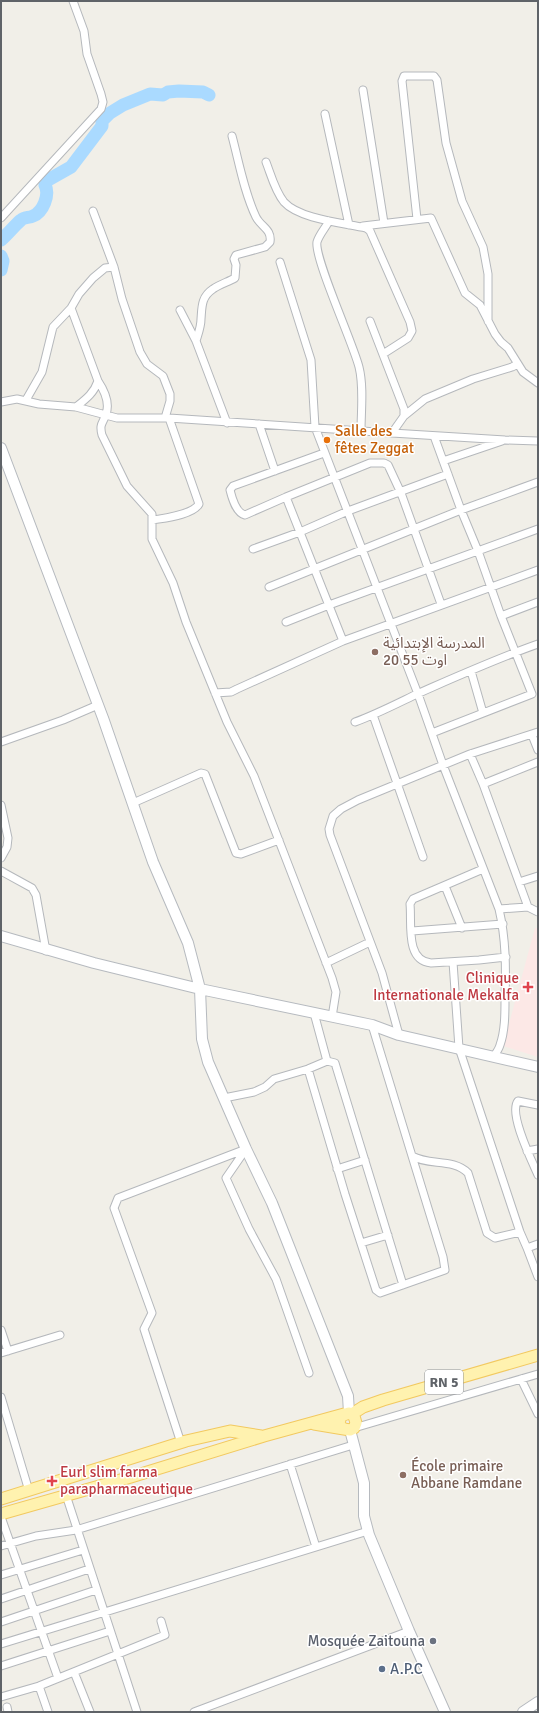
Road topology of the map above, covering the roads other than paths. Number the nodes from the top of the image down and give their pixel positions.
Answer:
1 (73, 1) edge
2 (363, 90) dead end
3 (325, 114) dead end
4 (232, 136) dead end
5 (266, 162) dead end
6 (93, 211) dead end
7 (1, 218) edge
8 (417, 219) junction
9 (329, 221) junction
10 (384, 223) junction
11 (348, 225) junction
12 (360, 227) junction
13 (280, 262) dead end
14 (114, 267) junction
15 (72, 308) junction
16 (180, 310) dead end
17 (370, 321) dead end
18 (488, 321) junction
19 (196, 341) junction
20 (383, 354) junction
21 (518, 364) junction
22 (98, 381) junction
23 (538, 384) edge
24 (26, 400) junction
25 (1, 402) edge
26 (76, 407) junction
27 (106, 414) junction
28 (404, 416) junction
29 (167, 418) junction
30 (227, 423) junction
31 (259, 424) junction
32 (314, 427) junction
33 (361, 431) junction
34 (392, 433) junction
35 (434, 436) junction
36 (505, 440) junction
37 (538, 440) edge
38 (1, 448) edge
39 (324, 453) junction
40 (443, 462) junction
41 (275, 471) junction
42 (448, 474) junction
43 (334, 478) junction
44 (538, 482) edge
45 (401, 493) junction
46 (286, 497) junction
47 (461, 510) junction
48 (348, 511) junction
49 (153, 520) junction
50 (413, 529) junction
51 (538, 529) edge
52 (300, 532) junction
53 (253, 549) dead end
54 (478, 550) junction
55 (363, 551) junction
56 (429, 569) junction
57 (314, 570) junction
58 (538, 570) edge
59 (270, 587) dead end
60 (490, 587) junction
61 (376, 588) junction
62 (538, 602) edge
63 (442, 604) junction
64 (329, 605) junction
65 (501, 616) junction
66 (286, 622) dead end
67 (390, 624) junction
68 (343, 641) junction
69 (538, 644) edge
70 (516, 652) junction
71 (471, 671) junction
72 (215, 693) junction
73 (535, 693) edge
74 (418, 694) junction
75 (98, 705) junction
76 (484, 713) junction
77 (373, 715) junction
78 (355, 722) dead end
79 (432, 733) junction
80 (535, 734) edge
81 (1, 742) edge
82 (538, 750) edge
83 (470, 754) junction
84 (538, 762) edge
85 (443, 764) junction
86 (397, 783) junction
87 (483, 784) junction
88 (133, 803) junction
89 (1, 806) edge
90 (279, 840) junction
91 (423, 857) dead end
92 (1, 858) edge
93 (483, 869) junction
94 (1, 871) edge
95 (538, 876) edge
96 (519, 882) junction
97 (445, 886) junction
98 (528, 907) junction
99 (499, 909) junction
100 (538, 912) edge
101 (503, 924) junction
102 (462, 928) junction
103 (412, 931) junction
104 (1, 936) edge
105 (370, 942) junction
106 (46, 950) junction
107 (506, 956) junction
108 (326, 962) junction
109 (453, 962) junction
110 (200, 989) junction
111 (314, 1013) junction
112 (332, 1017) junction
113 (372, 1025) junction
114 (398, 1034) junction
115 (459, 1048) junction
116 (494, 1056) junction
117 (327, 1061) junction
118 (538, 1067) edge
119 (308, 1069) junction
120 (224, 1098) junction
121 (538, 1105) edge
122 (246, 1149) junction
123 (538, 1149) edge
124 (527, 1151) junction
125 (412, 1156) junction
126 (365, 1160) junction
127 (337, 1169) junction
128 (538, 1175) edge
129 (520, 1232) junction
130 (388, 1235) junction
131 (360, 1243) junction
132 (538, 1244) edge
133 (527, 1248) junction
134 (538, 1277) edge
135 (403, 1285) junction
136 (1, 1330) edge
137 (60, 1335) dead end
138 (4, 1352) edge
139 (538, 1355) edge
140 (309, 1373) dead end
141 (538, 1374) edge
142 (521, 1379) junction
143 (1, 1397) edge
144 (348, 1414) junction
145 (538, 1414) edge
146 (310, 1423) junction
147 (348, 1429) junction
148 (264, 1436) junction
149 (181, 1443) junction
150 (353, 1445) junction
151 (290, 1464) junction
152 (29, 1490) junction
153 (66, 1495) junction
154 (1, 1499) edge
155 (1, 1515) edge
156 (76, 1530) junction
157 (368, 1531) junction
158 (10, 1543) junction
159 (1, 1546) edge
160 (316, 1547) junction
161 (83, 1550) junction
162 (20, 1568) junction
163 (89, 1569) junction
164 (1, 1575) edge
165 (28, 1590) junction
166 (96, 1590) junction
167 (1, 1599) edge
168 (35, 1611) junction
169 (104, 1612) junction
170 (161, 1621) dead end
171 (1, 1622) edge
172 (110, 1631) junction
173 (409, 1632) junction
174 (41, 1633) junction
175 (1, 1644) edge
176 (48, 1652) junction
177 (118, 1654) junction
178 (1, 1666) edge
179 (74, 1672) junction
180 (58, 1678) junction
181 (39, 1686) junction
182 (1, 1697) edge
183 (538, 1702) edge
184 (48, 1712) edge
185 (90, 1712) edge
186 (136, 1712) edge
187 (194, 1712) edge
188 (445, 1712) edge
189 (523, 1712) edge

1 - 7 street
2 - 10 street
3 - 11 street
4 - 19 street
5 - 9 street
6 - 14 street
8 - 10 street
8 - 18 street
8 - 18 street
9 - 11 street
9 - 33 street
10 - 12 street
11 - 12 street
12 - 20 street
13 - 32 street
14 - 15 street
14 - 29 street
15 - 22 street
15 - 24 street
16 - 19 street
17 - 20 street
18 - 21 street
19 - 30 street
20 - 28 street
21 - 23 street
21 - 28 street
22 - 26 street
22 - 27 street
24 - 25 street
24 - 26 street
26 - 27 street
27 - 29 street
27 - 49 street
28 - 34 street
29 - 30 street
29 - 49 street
30 - 31 street
31 - 32 street
31 - 41 street
32 - 33 street
32 - 39 street
33 - 34 street
34 - 35 street
35 - 36 street
35 - 40 street
36 - 37 street
36 - 40 street
38 - 75 street
39 - 41 street
39 - 43 street
40 - 42 street
41 - 46 street
42 - 45 street
42 - 47 street
43 - 45 street
43 - 46 street
43 - 48 street
44 - 47 street
45 - 48 street
45 - 50 street
46 - 52 street
47 - 50 street
47 - 54 street
48 - 52 street
48 - 55 street
49 - 72 street
50 - 55 street
50 - 56 street
51 - 54 street
52 - 53 street
52 - 57 street
54 - 56 street
54 - 60 street
55 - 57 street
55 - 61 street
56 - 61 street
56 - 63 street
57 - 59 street
57 - 64 street
58 - 60 street
60 - 63 street
60 - 65 street
61 - 64 street
61 - 67 street
62 - 65 street
63 - 67 street
64 - 66 street
64 - 68 street
65 - 70 street
67 - 68 street
67 - 74 street
68 - 72 street
69 - 70 street
70 - 71 street
70 - 73 street
71 - 74 street
71 - 76 street
72 - 90 street
73 - 76 street
74 - 77 street
74 - 79 street
75 - 81 street
75 - 88 street
76 - 79 street
77 - 78 street
77 - 86 street
79 - 85 street
80 - 82 street
80 - 83 street
83 - 85 street
83 - 87 street
84 - 87 street
85 - 86 street
85 - 93 street
86 - 91 street
86 - 105 street
87 - 96 street
88 - 90 street
88 - 110 street
89 - 92 street
90 - 108 street
93 - 97 street
93 - 99 street
94 - 106 street
95 - 96 street
96 - 98 street
97 - 102 street
97 - 103 street
98 - 99 street
98 - 100 street
99 - 101 street
101 - 102 street
101 - 107 street
102 - 103 street
103 - 109 street
104 - 106 street
105 - 108 street
105 - 114 street
106 - 110 street
107 - 109 street
107 - 116 street
108 - 112 street
109 - 115 street
110 - 111 street
110 - 120 street
111 - 112 street
111 - 117 street
112 - 113 street
113 - 114 street
113 - 125 street
114 - 115 street
115 - 116 street
115 - 129 street
116 - 118 street
117 - 119 street
117 - 126 street
119 - 120 street
119 - 127 street
120 - 122 street
121 - 124 street
122 - 140 street
122 - 144 street
122 - 149 street
123 - 124 street
124 - 128 street
125 - 129 street
125 - 135 street
126 - 127 street
126 - 130 street
127 - 131 street
129 - 133 street
130 - 131 street
130 - 135 street
131 - 135 street
132 - 133 street
133 - 134 street
136 - 138 street
137 - 138 street
139 - 144 main road, RN 5
141 - 142 street
142 - 145 street
142 - 147 street
143 - 152 street
144 - 146 main road, RN 5
144 - 147 main road
144 - 147 main road
146 - 147 main road, RN 5
146 - 148 main road, RN 5
147 - 150 street
148 - 149 main road, RN 5
148 - 153 main road, RN 5
149 - 152 main road, RN 5
150 - 151 street
150 - 157 street
151 - 156 street
151 - 160 street
152 - 154 main road, RN 5
153 - 155 main road, RN 5
153 - 156 street
155 - 158 street
156 - 158 street
156 - 161 street
157 - 160 street
157 - 173 street
158 - 159 street
158 - 162 street
160 - 169 street
161 - 162 street
161 - 163 street
162 - 164 street
162 - 165 street
163 - 165 street
163 - 166 street
165 - 167 street
165 - 168 street
166 - 168 street
166 - 169 street
168 - 171 street
168 - 174 street
169 - 172 street
169 - 174 street
170 - 177 street
172 - 176 street
172 - 177 street
173 - 187 street
173 - 188 street
174 - 175 street
174 - 176 street
176 - 178 street
176 - 180 street
177 - 179 street
177 - 186 street
179 - 180 street
179 - 185 street
180 - 181 street
181 - 182 street
181 - 184 street
183 - 189 street

